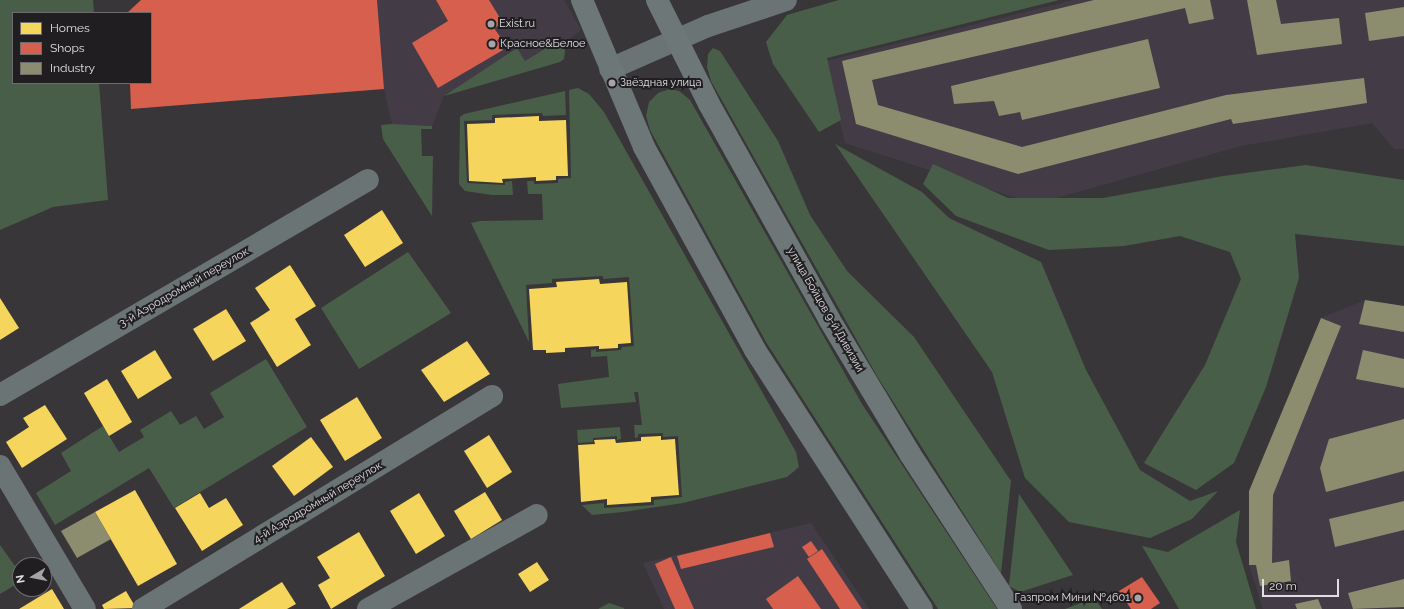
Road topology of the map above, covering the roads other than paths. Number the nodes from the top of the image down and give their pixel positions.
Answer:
1 (582, 0) edge
2 (657, 0) edge
3 (786, 0) edge
4 (677, 40) junction
5 (610, 69) junction
6 (368, 180) dead end
7 (0, 395) edge
8 (492, 396) dead end
9 (0, 466) edge
10 (537, 515) dead end
11 (85, 609) edge
12 (144, 609) edge
13 (368, 609) edge
14 (922, 609) edge
15 (1011, 609) edge

1 - 5 main road
2 - 4 main road, улица Бойцов 9-й Дивизии
3 - 4 street
4 - 5 street
4 - 15 main road, улица Бойцов 9-й Дивизии
5 - 14 main road
6 - 7 street, 3-й Аэродромный переулок
8 - 12 street, 4-й Аэродромный переулок
9 - 11 street
10 - 13 street

